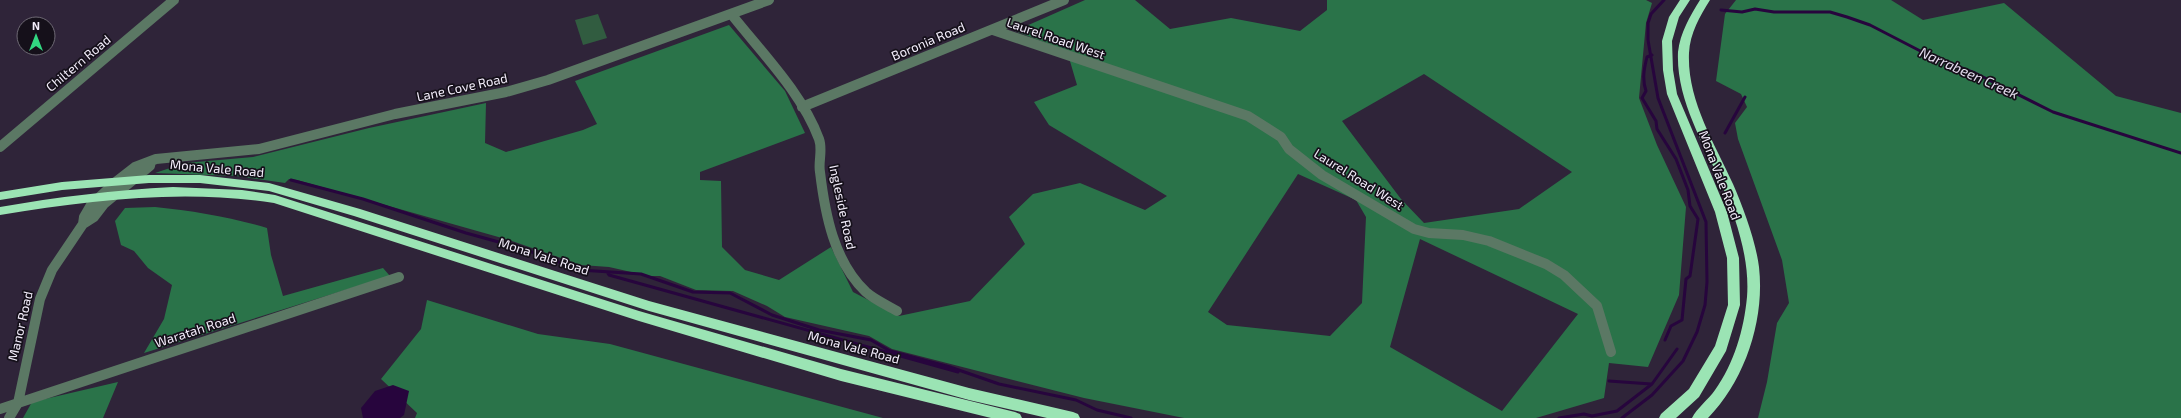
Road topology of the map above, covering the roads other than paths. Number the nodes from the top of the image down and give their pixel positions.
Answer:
1 (174, 0) edge
2 (769, 0) edge
3 (1064, 0) edge
4 (1685, 0) edge
5 (1705, 0) edge
6 (732, 15) junction
7 (993, 30) junction
8 (802, 107) junction
9 (0, 147) edge
10 (151, 161) junction
11 (133, 180) junction
12 (116, 181) junction
13 (0, 196) edge
14 (114, 196) junction
15 (99, 197) junction
16 (0, 211) edge
17 (83, 224) junction
18 (399, 277) dead end
19 (897, 311) dead end
20 (1611, 352) dead end
21 (18, 403) junction
22 (0, 408) edge
23 (9, 418) edge
24 (1015, 418) edge
25 (1073, 418) edge
26 (1666, 418) edge
27 (1699, 418) edge

1 - 9 street, Chiltern Road
2 - 6 street, Lane Cove Road
3 - 7 street, Boronia Road
4 - 26 highway, Mona Vale Road
5 - 27 highway, Mona Vale Road
6 - 8 street, Ingleside Road
6 - 10 street, Lane Cove Road
7 - 8 street, Boronia Road
7 - 20 street, Laurel Road West
8 - 19 street, Ingleside Road
10 - 11 street
10 - 12 street, Lane Cove Road
11 - 12 highway, Mona Vale Road
11 - 14 street
11 - 25 highway, Mona Vale Road
12 - 13 highway, Mona Vale Road
12 - 15 street, Lane Cove Road
14 - 15 highway, Mona Vale Road
14 - 17 street, Manor Road
14 - 24 highway, Mona Vale Road
15 - 16 highway, Mona Vale Road
15 - 17 street, Manor Road
17 - 21 street, Manor Road
18 - 21 street, Waratah Road
21 - 22 street, Waratah Road
21 - 23 street, Manor Road

